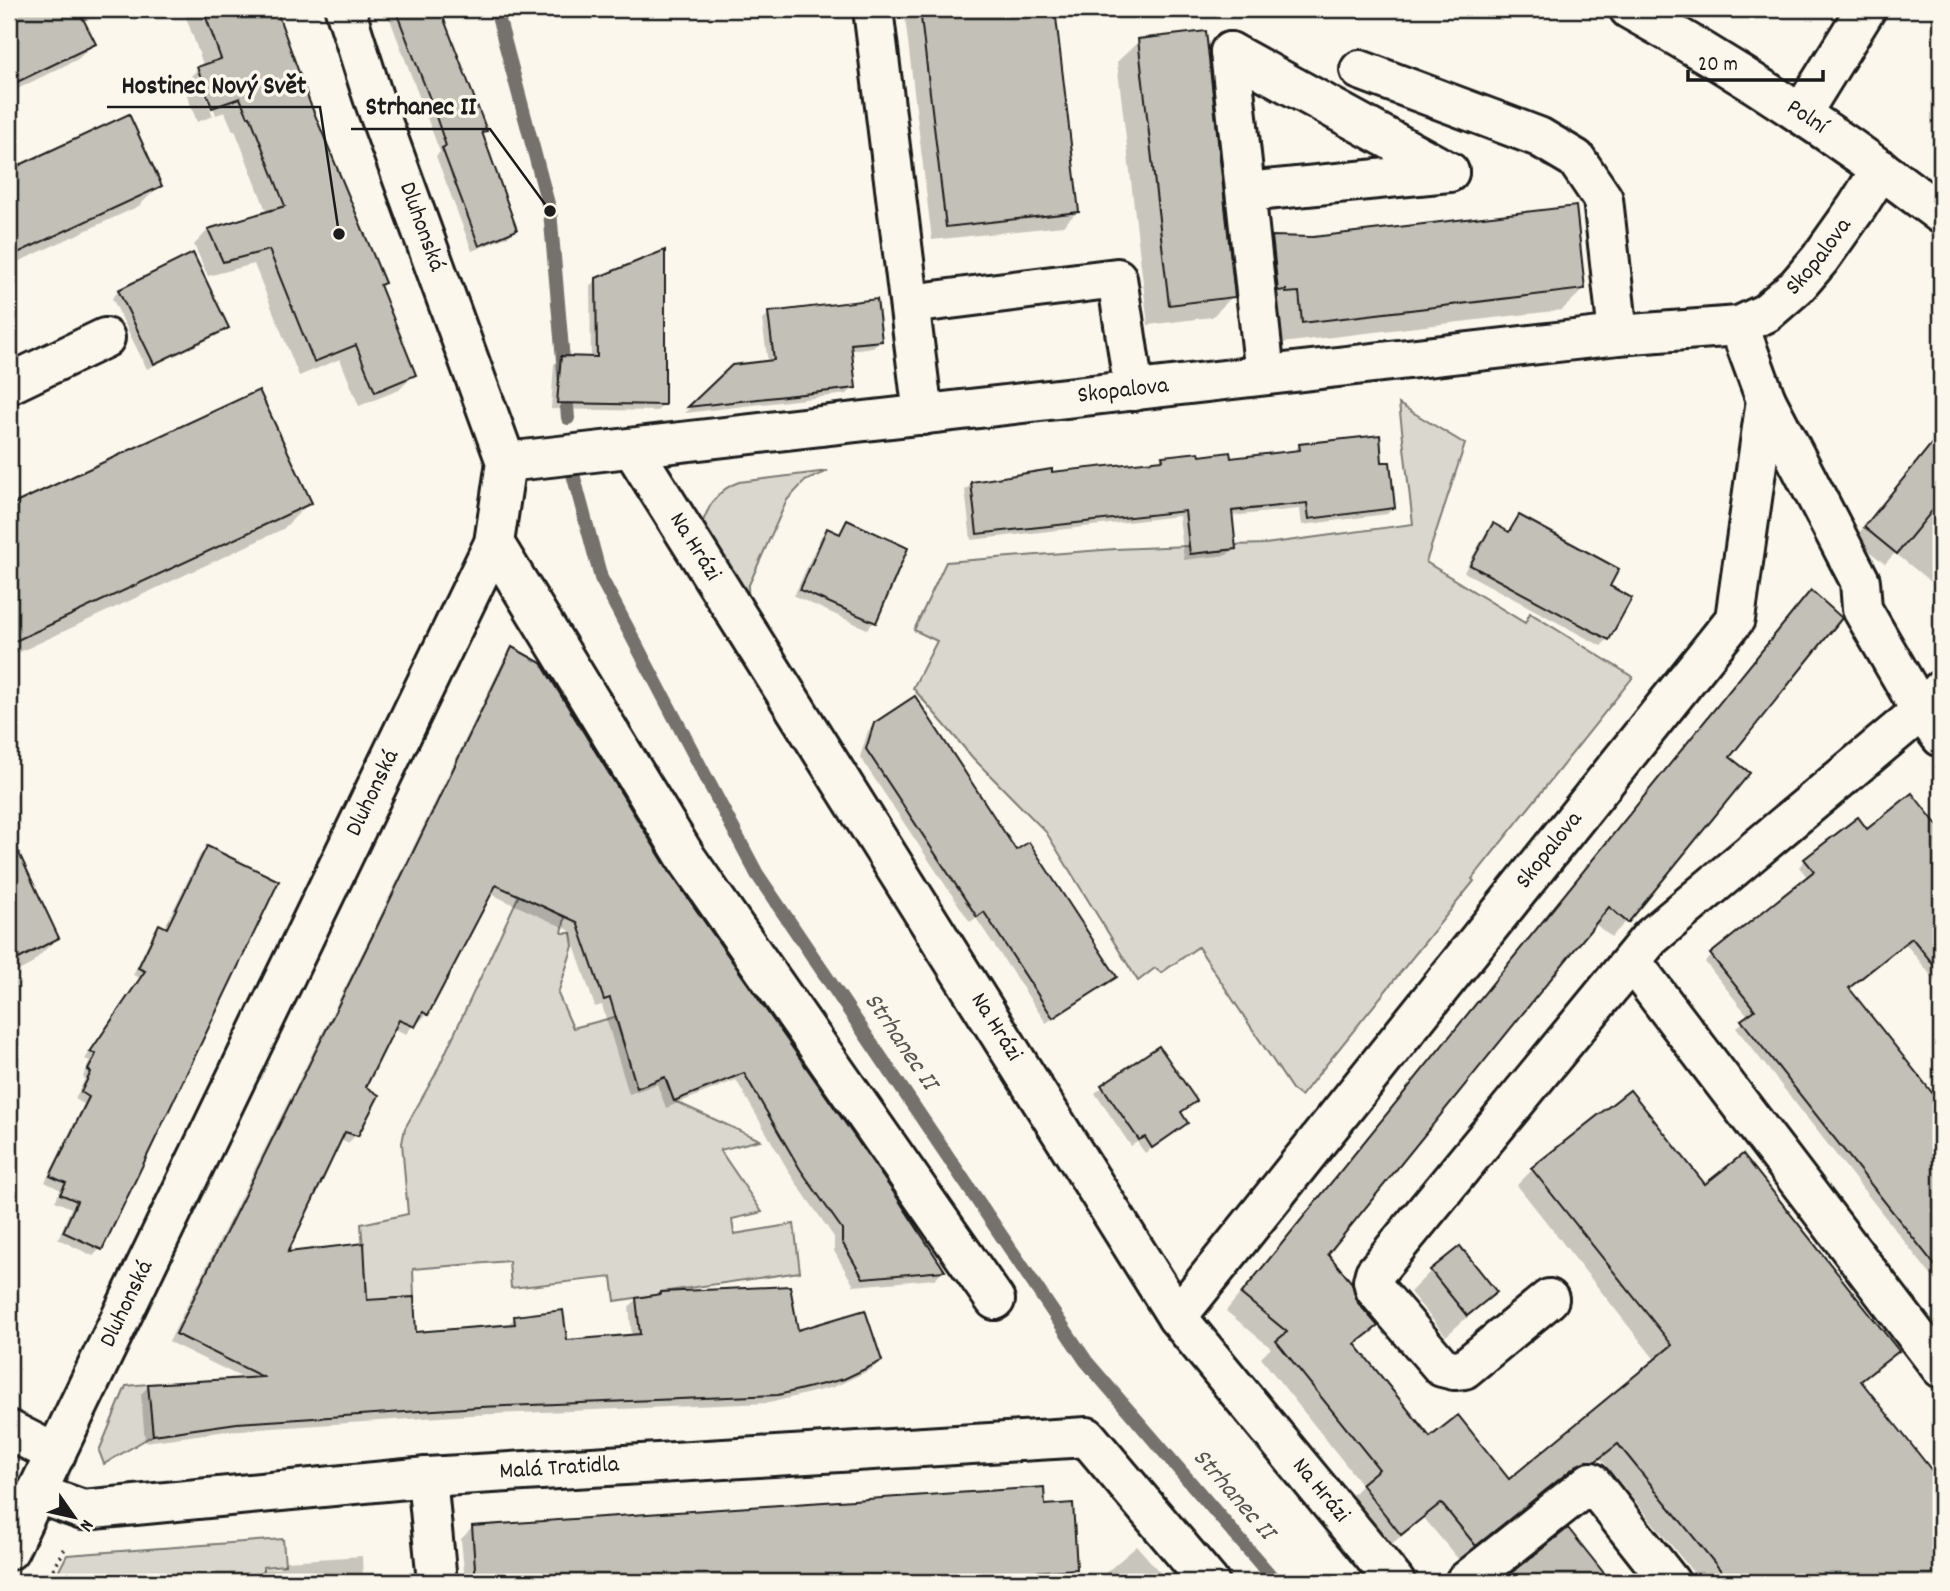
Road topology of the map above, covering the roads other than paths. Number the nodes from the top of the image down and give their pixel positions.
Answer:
1 (345, 9) edge
2 (873, 9) edge
3 (1629, 9) edge
4 (1866, 9) edge
5 (1360, 71) dead end
6 (1801, 114) junction
7 (1881, 169) junction
8 (1246, 192) junction
9 (1941, 214) edge
10 (910, 304) junction
11 (1739, 326) junction
12 (1618, 335) junction
13 (105, 338) dead end
14 (1265, 375) junction
15 (9, 384) edge
16 (1135, 391) junction
17 (1766, 400) junction
18 (923, 415) junction
19 (632, 449) junction
20 (506, 462) junction
21 (494, 543) junction
22 (1935, 713) edge
23 (1632, 962) junction
24 (1549, 1299) dead end
25 (995, 1300) dead end
26 (1177, 1317) junction
27 (1941, 1368) edge
28 (9, 1430) edge
29 (56, 1454) junction
30 (427, 1477) junction
31 (36, 1493) junction
32 (9, 1550) edge
33 (437, 1582) edge
34 (1209, 1582) edge
35 (1395, 1582) edge
36 (1465, 1582) edge
37 (1670, 1582) edge

1 - 20 street, Dluhonská
2 - 10 street
3 - 6 street, Polní
4 - 6 street
5 - 12 street
6 - 7 street, Polní
7 - 9 street, Polní
7 - 11 street, Skopalova
8 - 8 street
8 - 14 street
10 - 16 street
10 - 18 street
11 - 12 street, Skopalova
11 - 17 street, Skopalova
12 - 14 street, Skopalova
13 - 15 street
14 - 16 street, Skopalova
16 - 18 street, Skopalova
17 - 22 street
17 - 26 street, Skopalova
18 - 19 street, Skopalova
19 - 20 street, Skopalova
19 - 26 street, Na Hrázi
20 - 21 street, Dluhonská
21 - 25 street
21 - 29 street, Dluhonská
22 - 23 street
23 - 24 street
23 - 27 street
26 - 35 street, Na Hrázi
28 - 29 street
29 - 31 street, Dluhonská
30 - 31 street, Malá Tratidla
30 - 33 street
30 - 34 street, Malá Tratidla
31 - 32 street, Dluhonská
36 - 37 street

